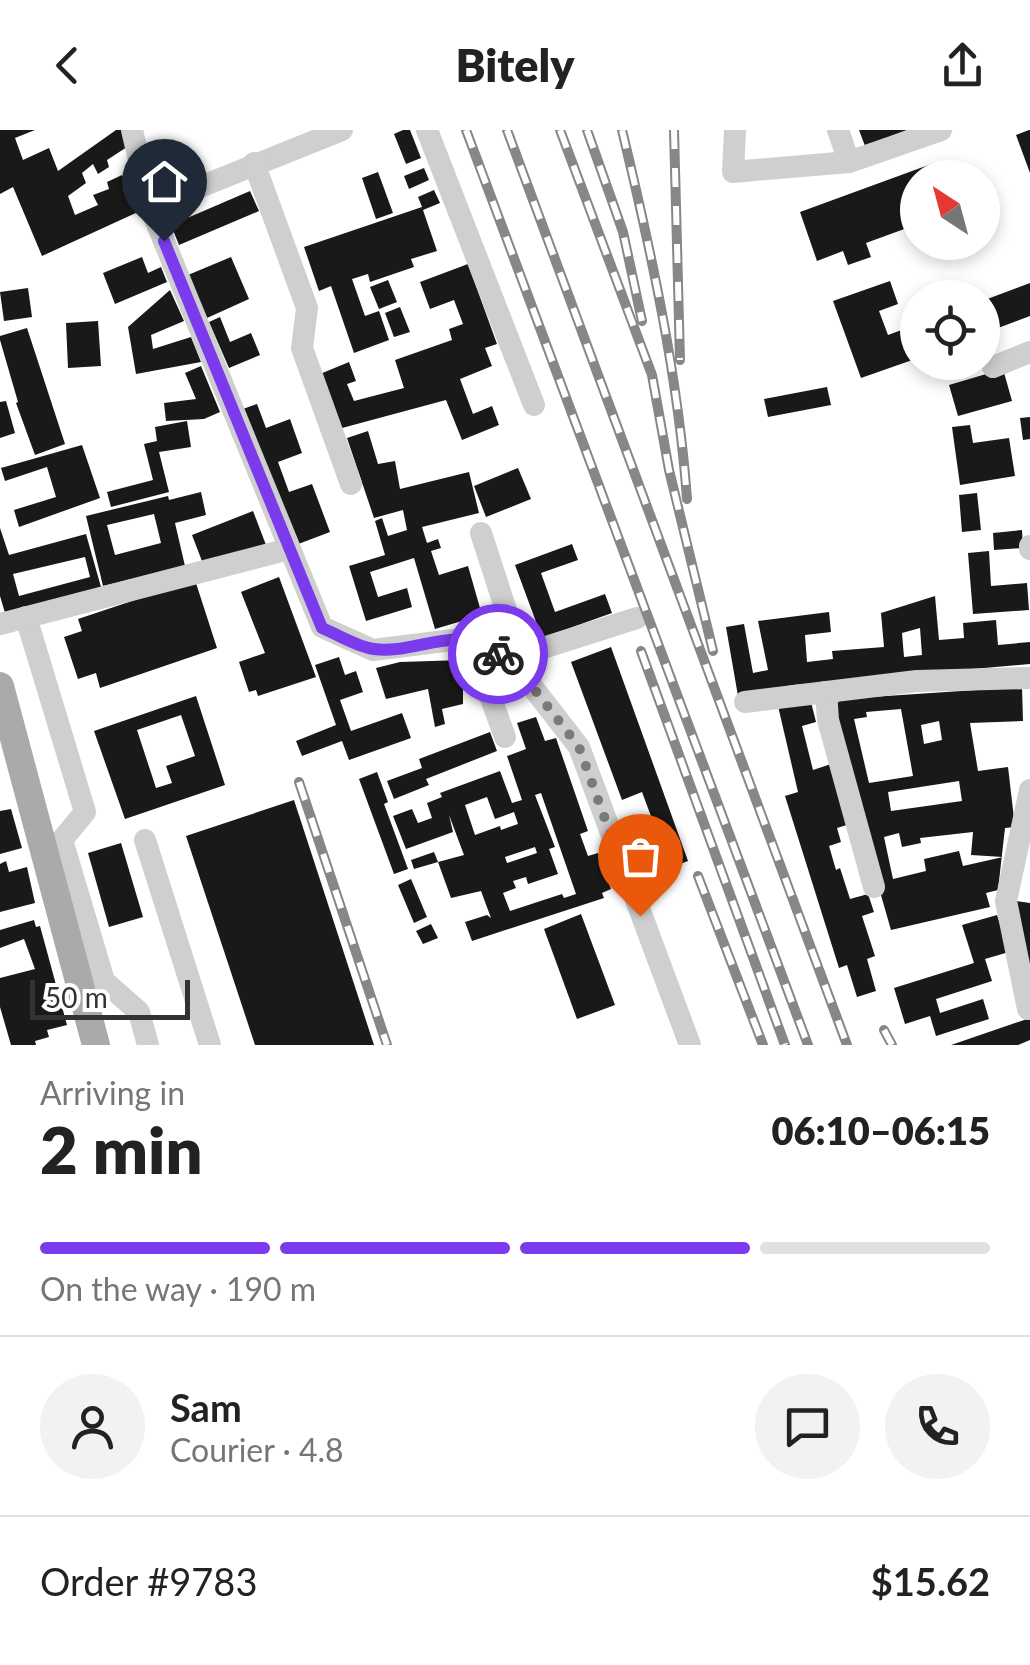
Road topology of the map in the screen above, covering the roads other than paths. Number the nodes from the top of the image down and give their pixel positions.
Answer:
1 (132, 130) edge
2 (342, 130) edge
3 (428, 130) edge
4 (735, 130) edge
5 (838, 130) edge
6 (941, 130) edge
7 (305, 136) edge
8 (849, 162) junction
9 (254, 163) junction
10 (150, 207) junction
11 (1030, 352) edge
12 (1000, 363) edge
13 (534, 405) dead end
14 (351, 484) dead end
15 (482, 532) dead end
16 (289, 549) junction
17 (26, 617) junction
18 (637, 618) dead end
19 (0, 624) edge
20 (479, 642) junction
21 (518, 650) junction
22 (1030, 678) edge
23 (0, 686) edge
24 (826, 692) junction
25 (746, 702) dead end
26 (506, 737) dead end
27 (1030, 790) edge
28 (145, 840) dead end
29 (874, 887) dead end
30 (1028, 1010) edge
31 (96, 1045) edge
32 (148, 1045) edge
33 (210, 1045) edge
34 (690, 1045) edge

1 - 10 street
2 - 7 street
3 - 13 street
4 - 8 street
5 - 8 street
6 - 8 street
7 - 9 street
9 - 10 street
9 - 14 street
10 - 16 street
11 - 12 street
15 - 21 street
16 - 17 street
16 - 20 street
17 - 19 street
17 - 32 street
18 - 21 street
20 - 21 street
20 - 26 street
20 - 34 street
22 - 24 street
23 - 31 main road
24 - 25 street
24 - 29 street
27 - 30 street
28 - 33 street

